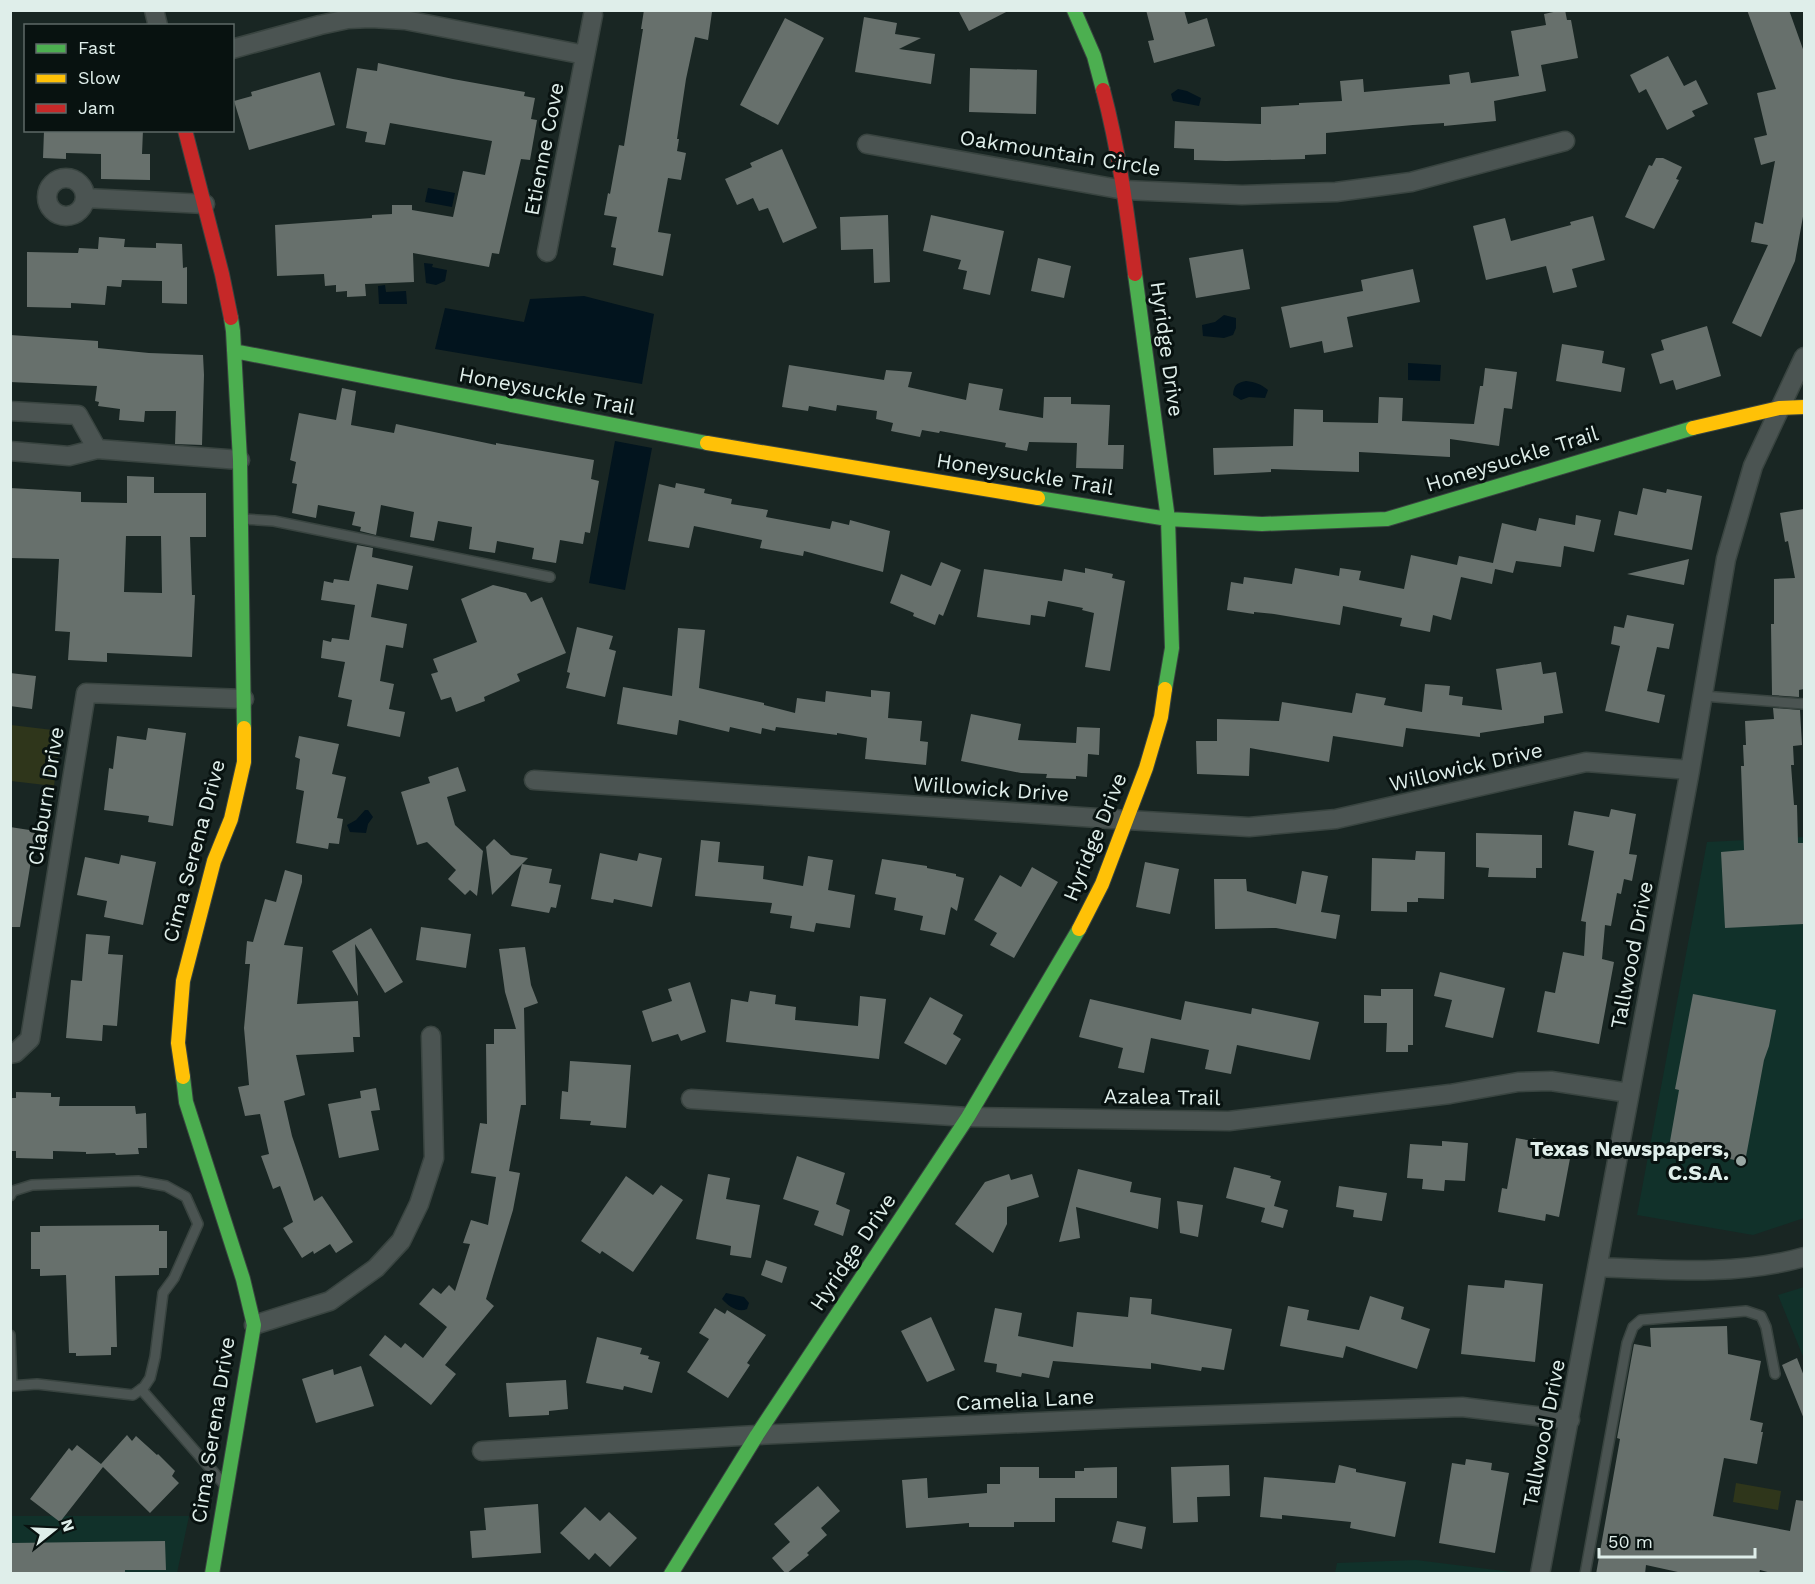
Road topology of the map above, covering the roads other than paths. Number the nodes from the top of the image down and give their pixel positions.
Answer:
1 (1074, 10) edge
2 (593, 15) dead end
3 (234, 48) edge
4 (585, 55) junction
5 (186, 132) edge
6 (1565, 141) dead end
7 (867, 144) dead end
8 (1124, 190) junction
9 (85, 198) dead end
10 (205, 204) junction
11 (547, 252) dead end
12 (234, 351) junction
13 (1804, 357) edge
14 (1804, 407) edge
15 (1779, 408) junction
16 (10, 411) edge
17 (97, 449) junction
18 (10, 452) edge
19 (240, 460) junction
20 (241, 519) junction
21 (1168, 519) junction
22 (550, 577) dead end
23 (1703, 696) junction
24 (244, 699) junction
25 (1804, 704) edge
26 (1690, 770) junction
27 (534, 780) dead end
28 (1127, 820) junction
29 (430, 1036) dead end
30 (10, 1054) edge
31 (1629, 1093) junction
32 (691, 1099) dead end
33 (968, 1117) junction
34 (10, 1196) edge
35 (1804, 1257) edge
36 (1598, 1267) junction
37 (254, 1325) junction
38 (10, 1335) edge
39 (1775, 1374) dead end
40 (11, 1386) edge
41 (141, 1389) junction
42 (1570, 1420) junction
43 (757, 1435) junction
44 (482, 1451) dead end
45 (227, 1487) junction
46 (212, 1574) edge
47 (671, 1574) edge
48 (1540, 1574) edge
49 (1585, 1574) edge

1 - 8 street, Hyridge Drive
2 - 4 street, Etienne Cove
3 - 4 street
4 - 11 street, Etienne Cove
5 - 10 street, Cima Serena Drive
6 - 8 street, Oakmountain Circle
7 - 8 street, Oakmountain Circle
8 - 21 street, Hyridge Drive
9 - 10 street
10 - 12 street, Cima Serena Drive
12 - 19 street, Cima Serena Drive
12 - 21 street, Honeysuckle Trail
13 - 15 street, Tallwood Drive
14 - 15 street, Honeysuckle Trail
15 - 21 street, Honeysuckle Trail
15 - 23 street, Tallwood Drive
16 - 17 street
17 - 18 street
17 - 19 street
19 - 20 street, Cima Serena Drive
20 - 22 lane
20 - 24 street, Cima Serena Drive
21 - 28 street, Hyridge Drive
23 - 25 lane
23 - 26 street, Tallwood Drive
24 - 30 street, Claburn Drive
24 - 37 street, Cima Serena Drive
26 - 28 street, Willowick Drive
26 - 31 street, Tallwood Drive
27 - 28 street, Willowick Drive
28 - 33 street, Hyridge Drive
29 - 37 street
31 - 33 street, Azalea Trail
31 - 36 street, Tallwood Drive
32 - 33 street, Azalea Trail
33 - 43 street, Hyridge Drive
34 - 41 lane
35 - 36 street
36 - 42 street, Tallwood Drive
37 - 45 street, Cima Serena Drive
38 - 40 lane
39 - 49 lane
40 - 41 lane
41 - 45 lane
42 - 43 street, Camelia Lane
42 - 48 street, Tallwood Drive
43 - 44 street, Camelia Lane
43 - 47 street, Hyridge Drive
45 - 46 street, Cima Serena Drive

